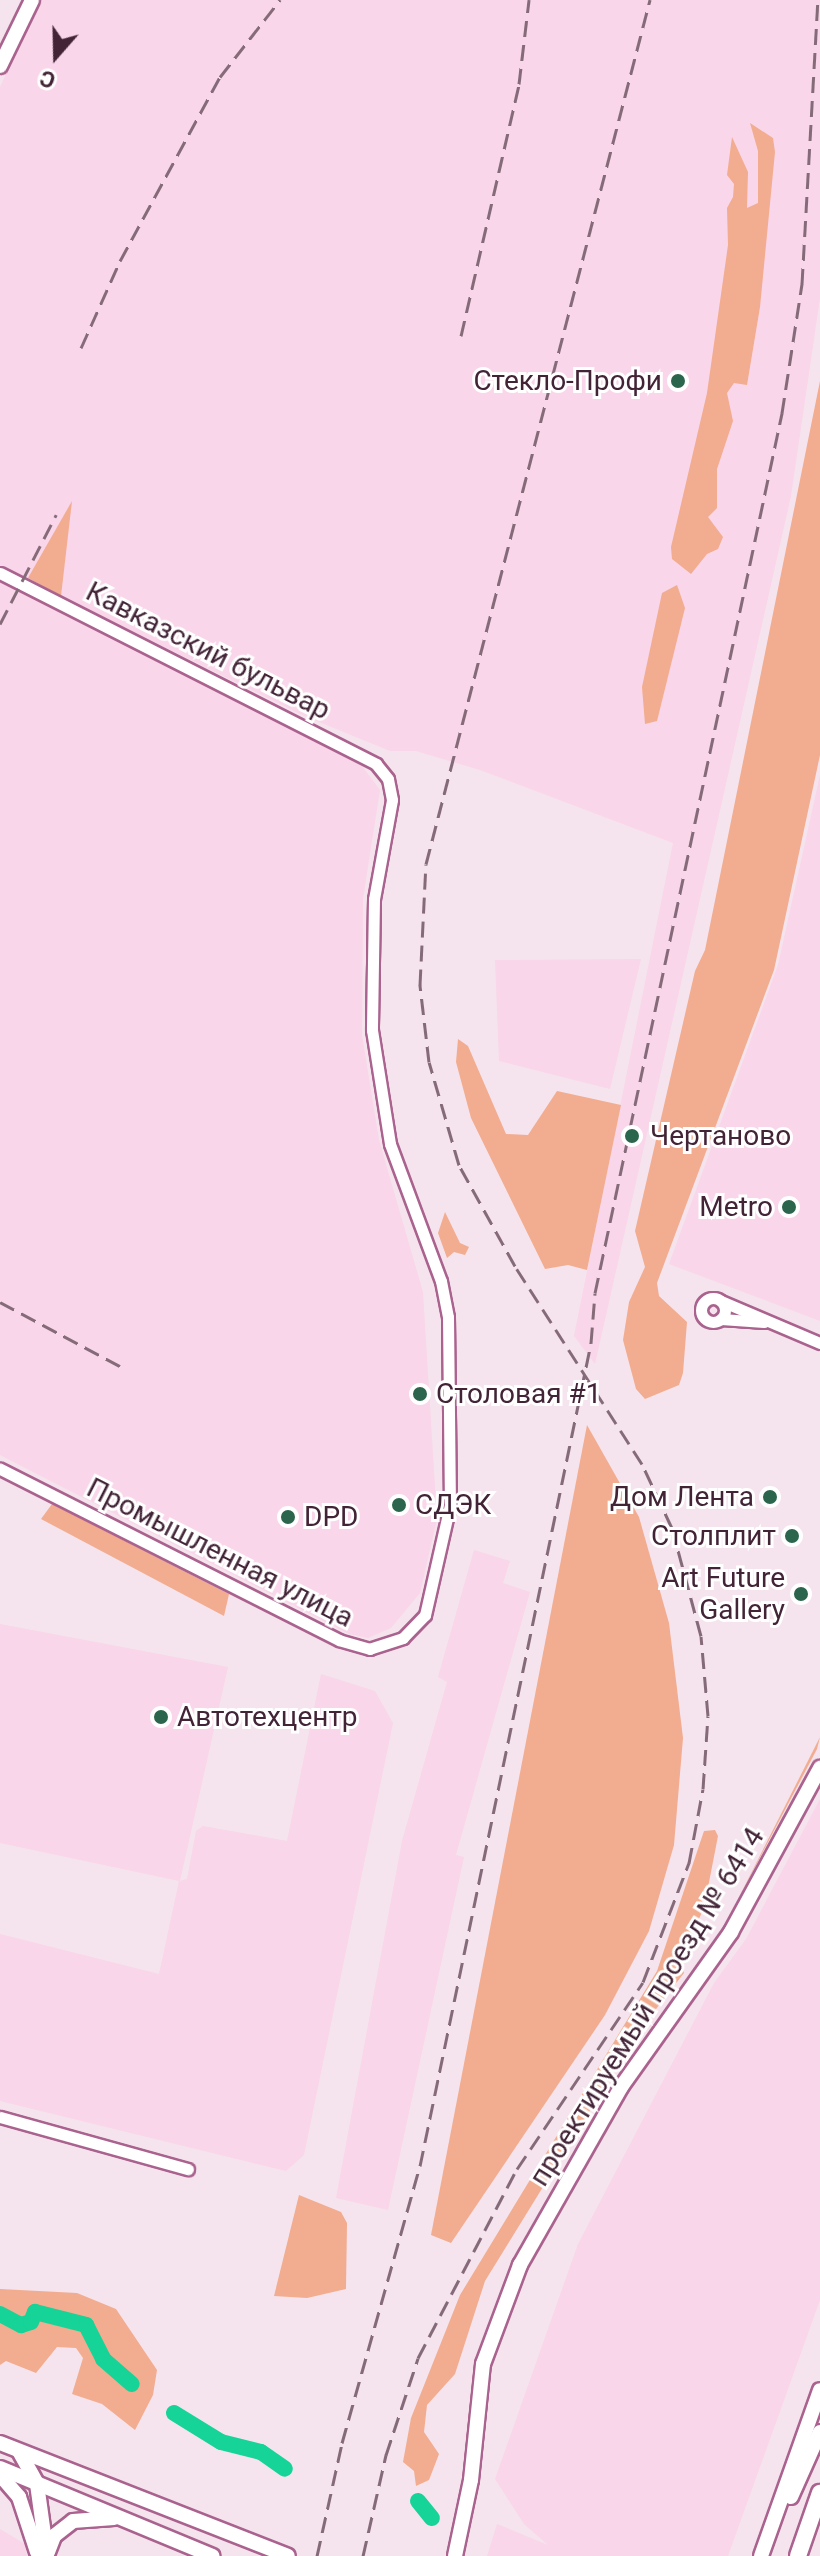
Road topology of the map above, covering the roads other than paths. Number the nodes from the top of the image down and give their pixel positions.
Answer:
1 (32, 0) edge
2 (0, 66) edge
3 (0, 573) edge
4 (388, 779) joint
5 (721, 1301) junction
6 (721, 1319) junction
7 (774, 1323) junction
8 (820, 1343) edge
9 (0, 1469) edge
10 (820, 1768) edge
11 (0, 2117) edge
12 (188, 2169) dead end
13 (820, 2390) edge
14 (820, 2432) edge
15 (0, 2443) edge
16 (19, 2451) junction
17 (0, 2468) edge
18 (0, 2475) edge
19 (37, 2484) junction
20 (820, 2493) edge
21 (116, 2519) junction
22 (455, 2554) edge
23 (38, 2556) edge
24 (47, 2556) edge
25 (212, 2556) edge
26 (288, 2556) edge
27 (762, 2556) edge
28 (798, 2556) edge

1 - 2 main road
3 - 4 street, Кавказский бульвар
4 - 9 street, Промышленная улица
5 - 6 street
5 - 6 street
5 - 7 street
6 - 7 street
7 - 8 street
10 - 22 main road, проектируемый проезд № 6414
11 - 12 street
13 - 27 main road
14 - 27 main road
15 - 16 main road
16 - 19 main road
16 - 26 main road
17 - 19 main road
18 - 23 main road
19 - 21 main road
19 - 24 main road
20 - 28 main road
21 - 24 main road
21 - 25 main road

